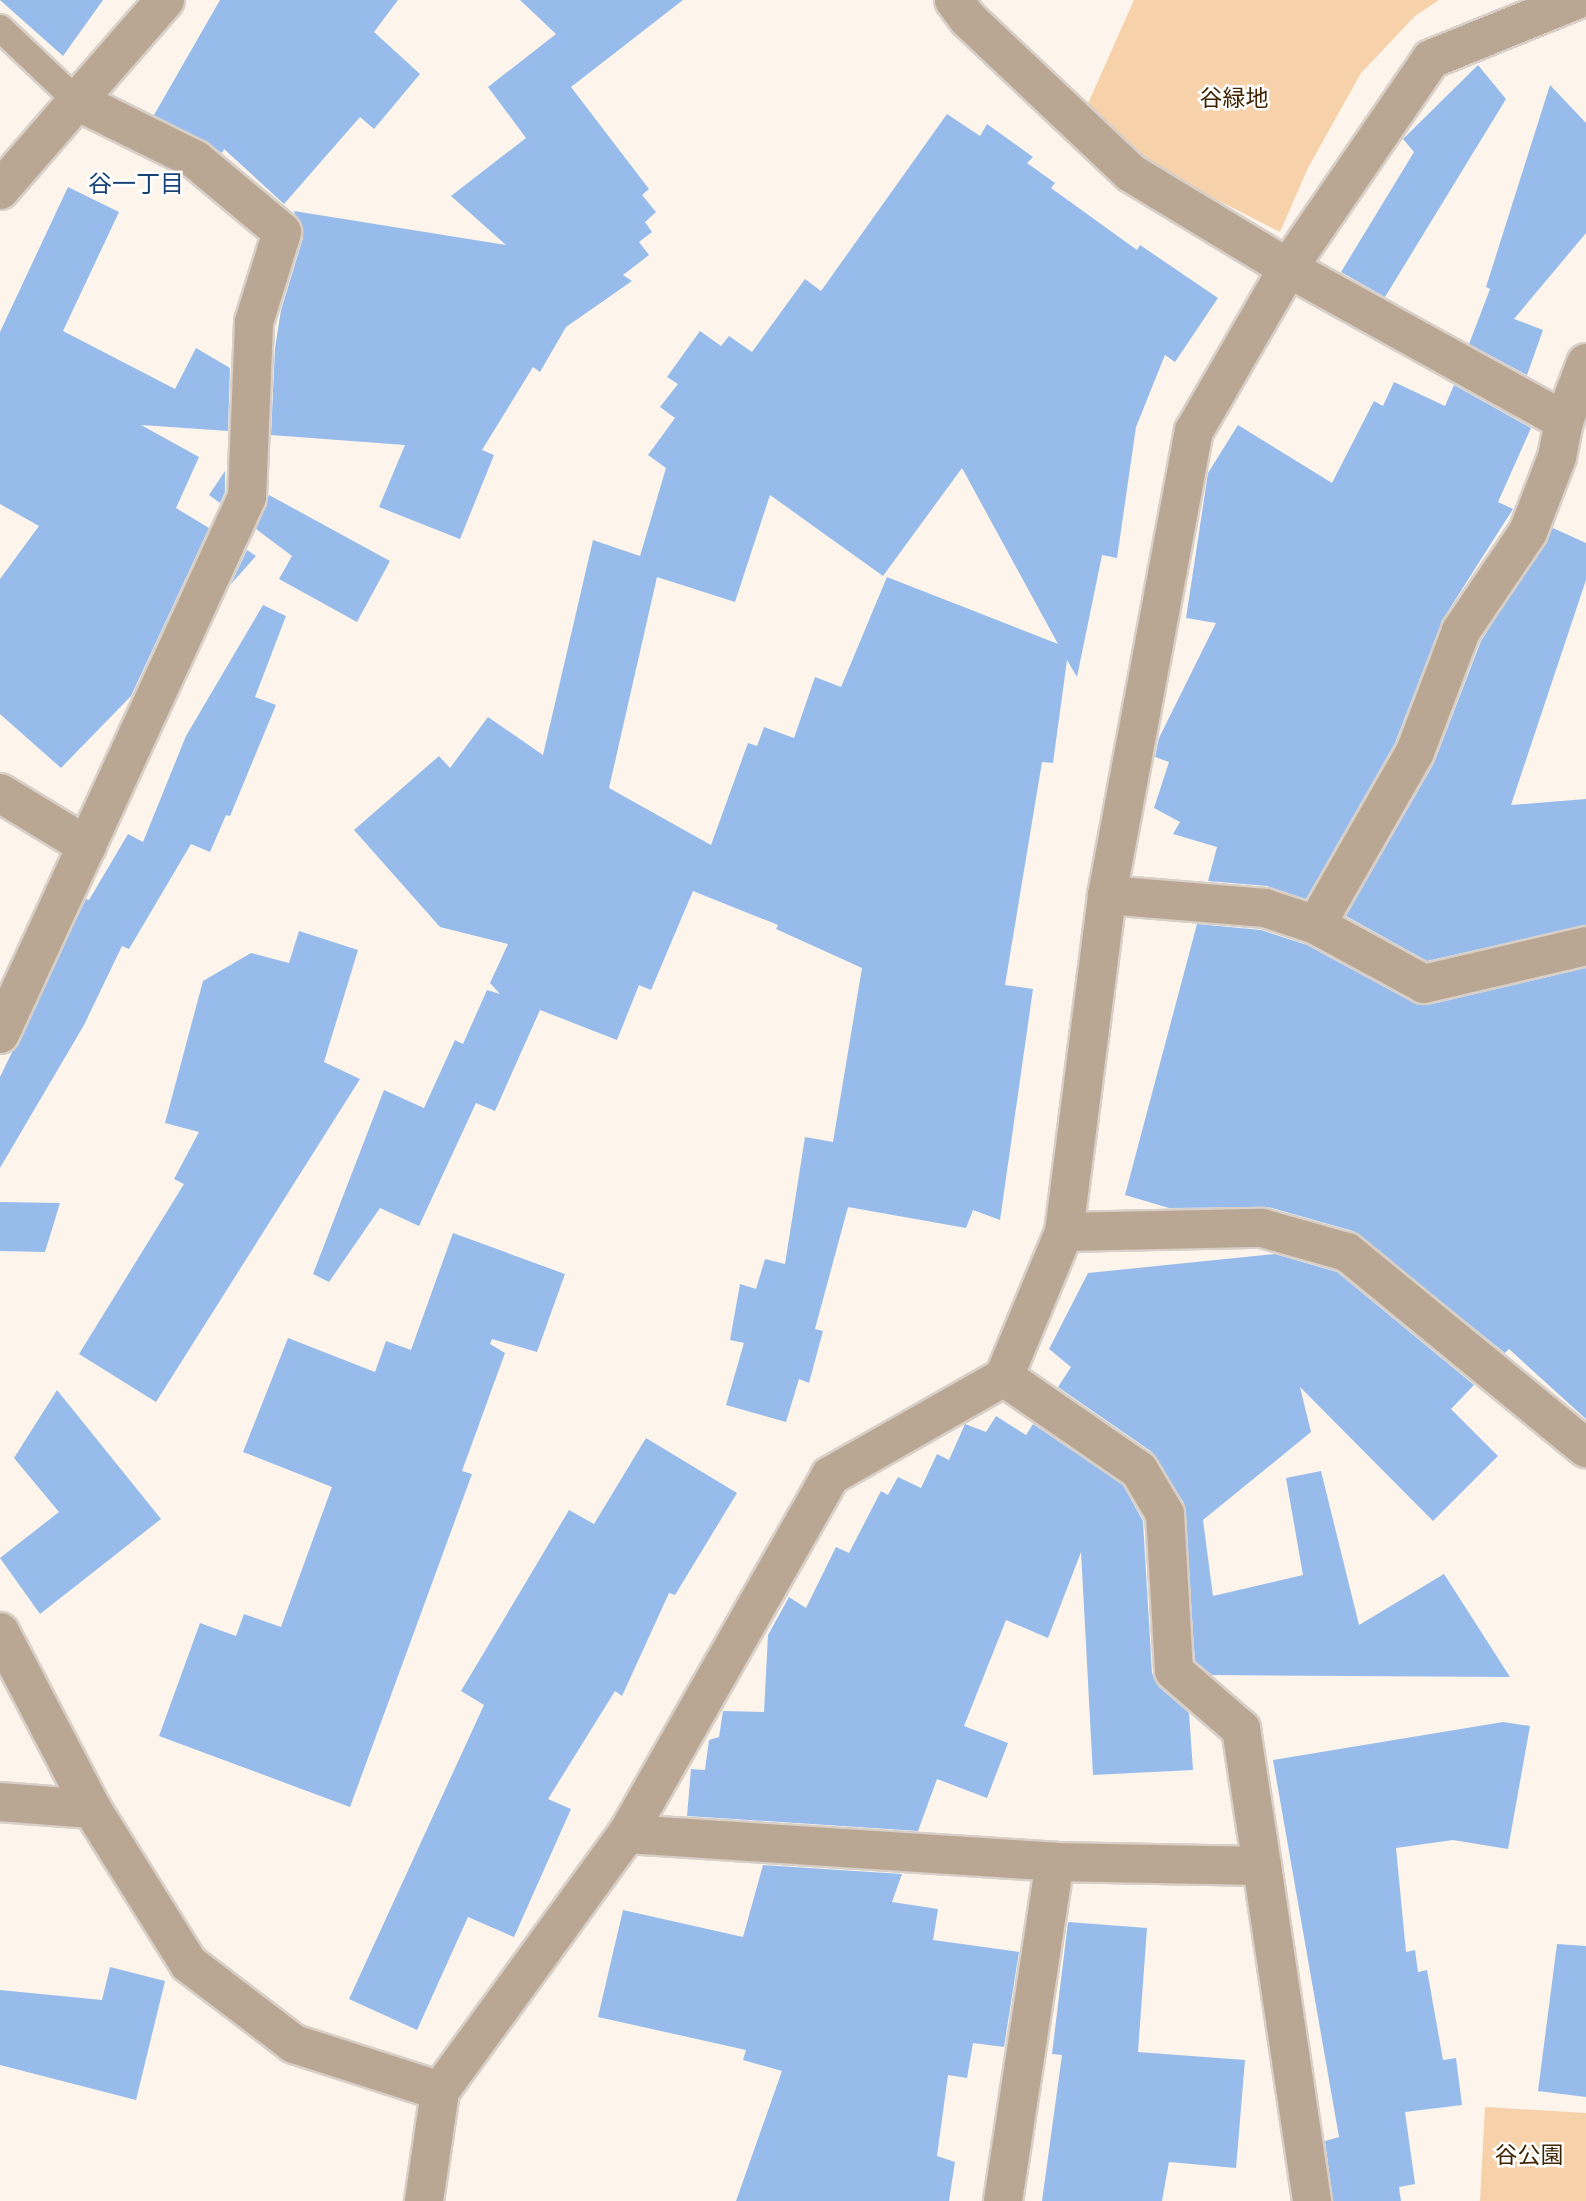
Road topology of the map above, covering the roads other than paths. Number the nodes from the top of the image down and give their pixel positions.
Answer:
1 (164, 0) edge
2 (954, 0) edge
3 (1576, 0) edge
4 (0, 28) edge
5 (77, 101) junction
6 (0, 190) edge
7 (1288, 268) junction
8 (1586, 363) edge
9 (1563, 421) junction
10 (0, 793) edge
11 (87, 846) junction
12 (1107, 895) junction
13 (1316, 925) junction
14 (1586, 946) edge
15 (0, 1034) edge
16 (1064, 1232) junction
17 (1003, 1377) junction
18 (1585, 1446) edge
19 (0, 1632) edge
20 (0, 1802) edge
21 (92, 1810) junction
22 (627, 1835) junction
23 (1055, 1862) junction
24 (1262, 1866) junction
25 (440, 2091) junction
26 (424, 2201) edge
27 (1003, 2201) edge
28 (1312, 2201) edge

1 - 5 street
2 - 7 street
3 - 7 street
4 - 5 lane
5 - 6 street
5 - 11 street
7 - 9 street
7 - 12 street
8 - 9 street
9 - 13 street
10 - 11 street
11 - 15 street
12 - 13 street
12 - 16 street
13 - 14 street
16 - 17 street
16 - 18 street
17 - 22 street
17 - 24 street
19 - 21 street
20 - 21 street
21 - 25 street
22 - 23 street
22 - 25 street
23 - 24 street
23 - 27 street
24 - 28 street
25 - 26 street

